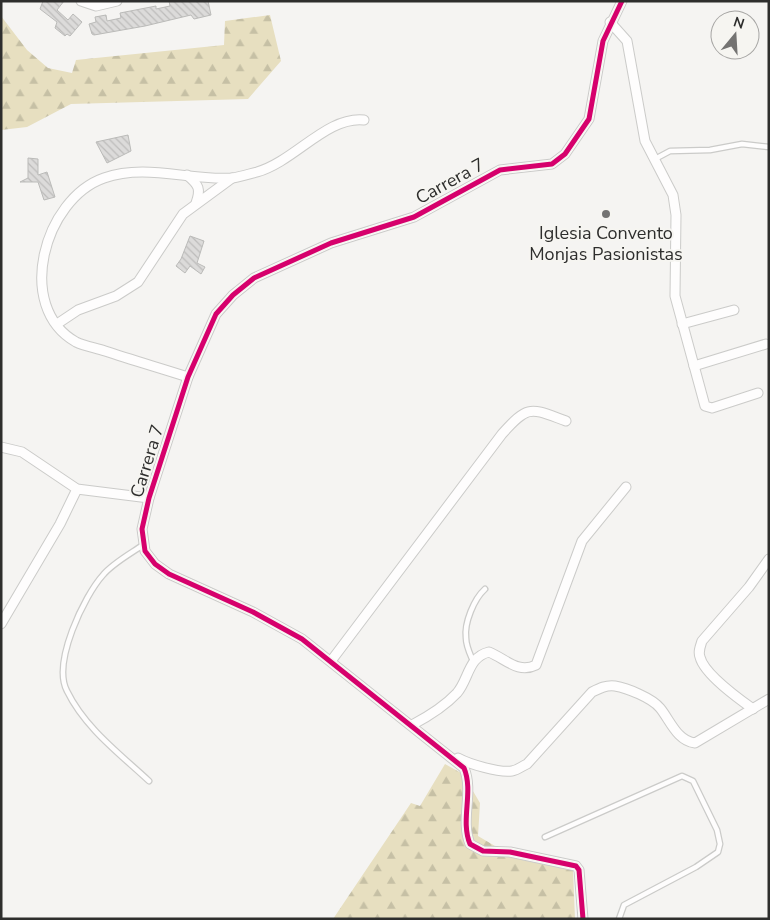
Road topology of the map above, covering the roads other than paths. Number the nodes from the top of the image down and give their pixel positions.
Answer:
1 (81, 1) edge
2 (117, 1) edge
3 (616, 1) edge
4 (622, 1) edge
5 (615, 13) junction
6 (610, 22) junction
7 (364, 120) dead end
8 (769, 147) edge
9 (655, 159) junction
10 (187, 175) junction
11 (232, 178) junction
12 (196, 203) junction
13 (734, 310) dead end
14 (57, 324) junction
15 (682, 324) junction
16 (766, 344) dead end
17 (694, 366) junction
18 (188, 377) junction
19 (758, 393) dead end
20 (566, 421) dead end
21 (1, 447) edge
22 (626, 488) dead end
23 (77, 490) junction
24 (149, 498) junction
25 (143, 545) junction
26 (769, 559) edge
27 (485, 589) dead end
28 (1, 624) edge
29 (331, 661) junction
30 (473, 662) junction
31 (769, 700) edge
32 (753, 710) junction
33 (412, 725) junction
34 (447, 753) junction
35 (149, 781) dead end
36 (545, 837) dead end
37 (583, 919) edge
38 (619, 919) edge

1 - 2 street
3 - 5 street
4 - 5 street, Carrera 7
5 - 6 street, Carrera 7
6 - 9 street
6 - 18 street, Carrera 7
7 - 11 street
8 - 9 lane
9 - 15 street
10 - 11 street
10 - 12 street
10 - 14 street
11 - 12 street
12 - 14 street
13 - 15 street
14 - 18 street
15 - 17 street
16 - 17 street
17 - 19 street
18 - 24 street, Carrera 7
20 - 29 street
21 - 23 street
22 - 30 street
23 - 24 street
23 - 28 street
24 - 25 street, Carrera 7
25 - 29 street
25 - 35 lane
26 - 32 street
27 - 30 lane
29 - 33 street
30 - 33 street
31 - 32 street
32 - 34 street
33 - 34 street
34 - 37 street
36 - 38 lane

